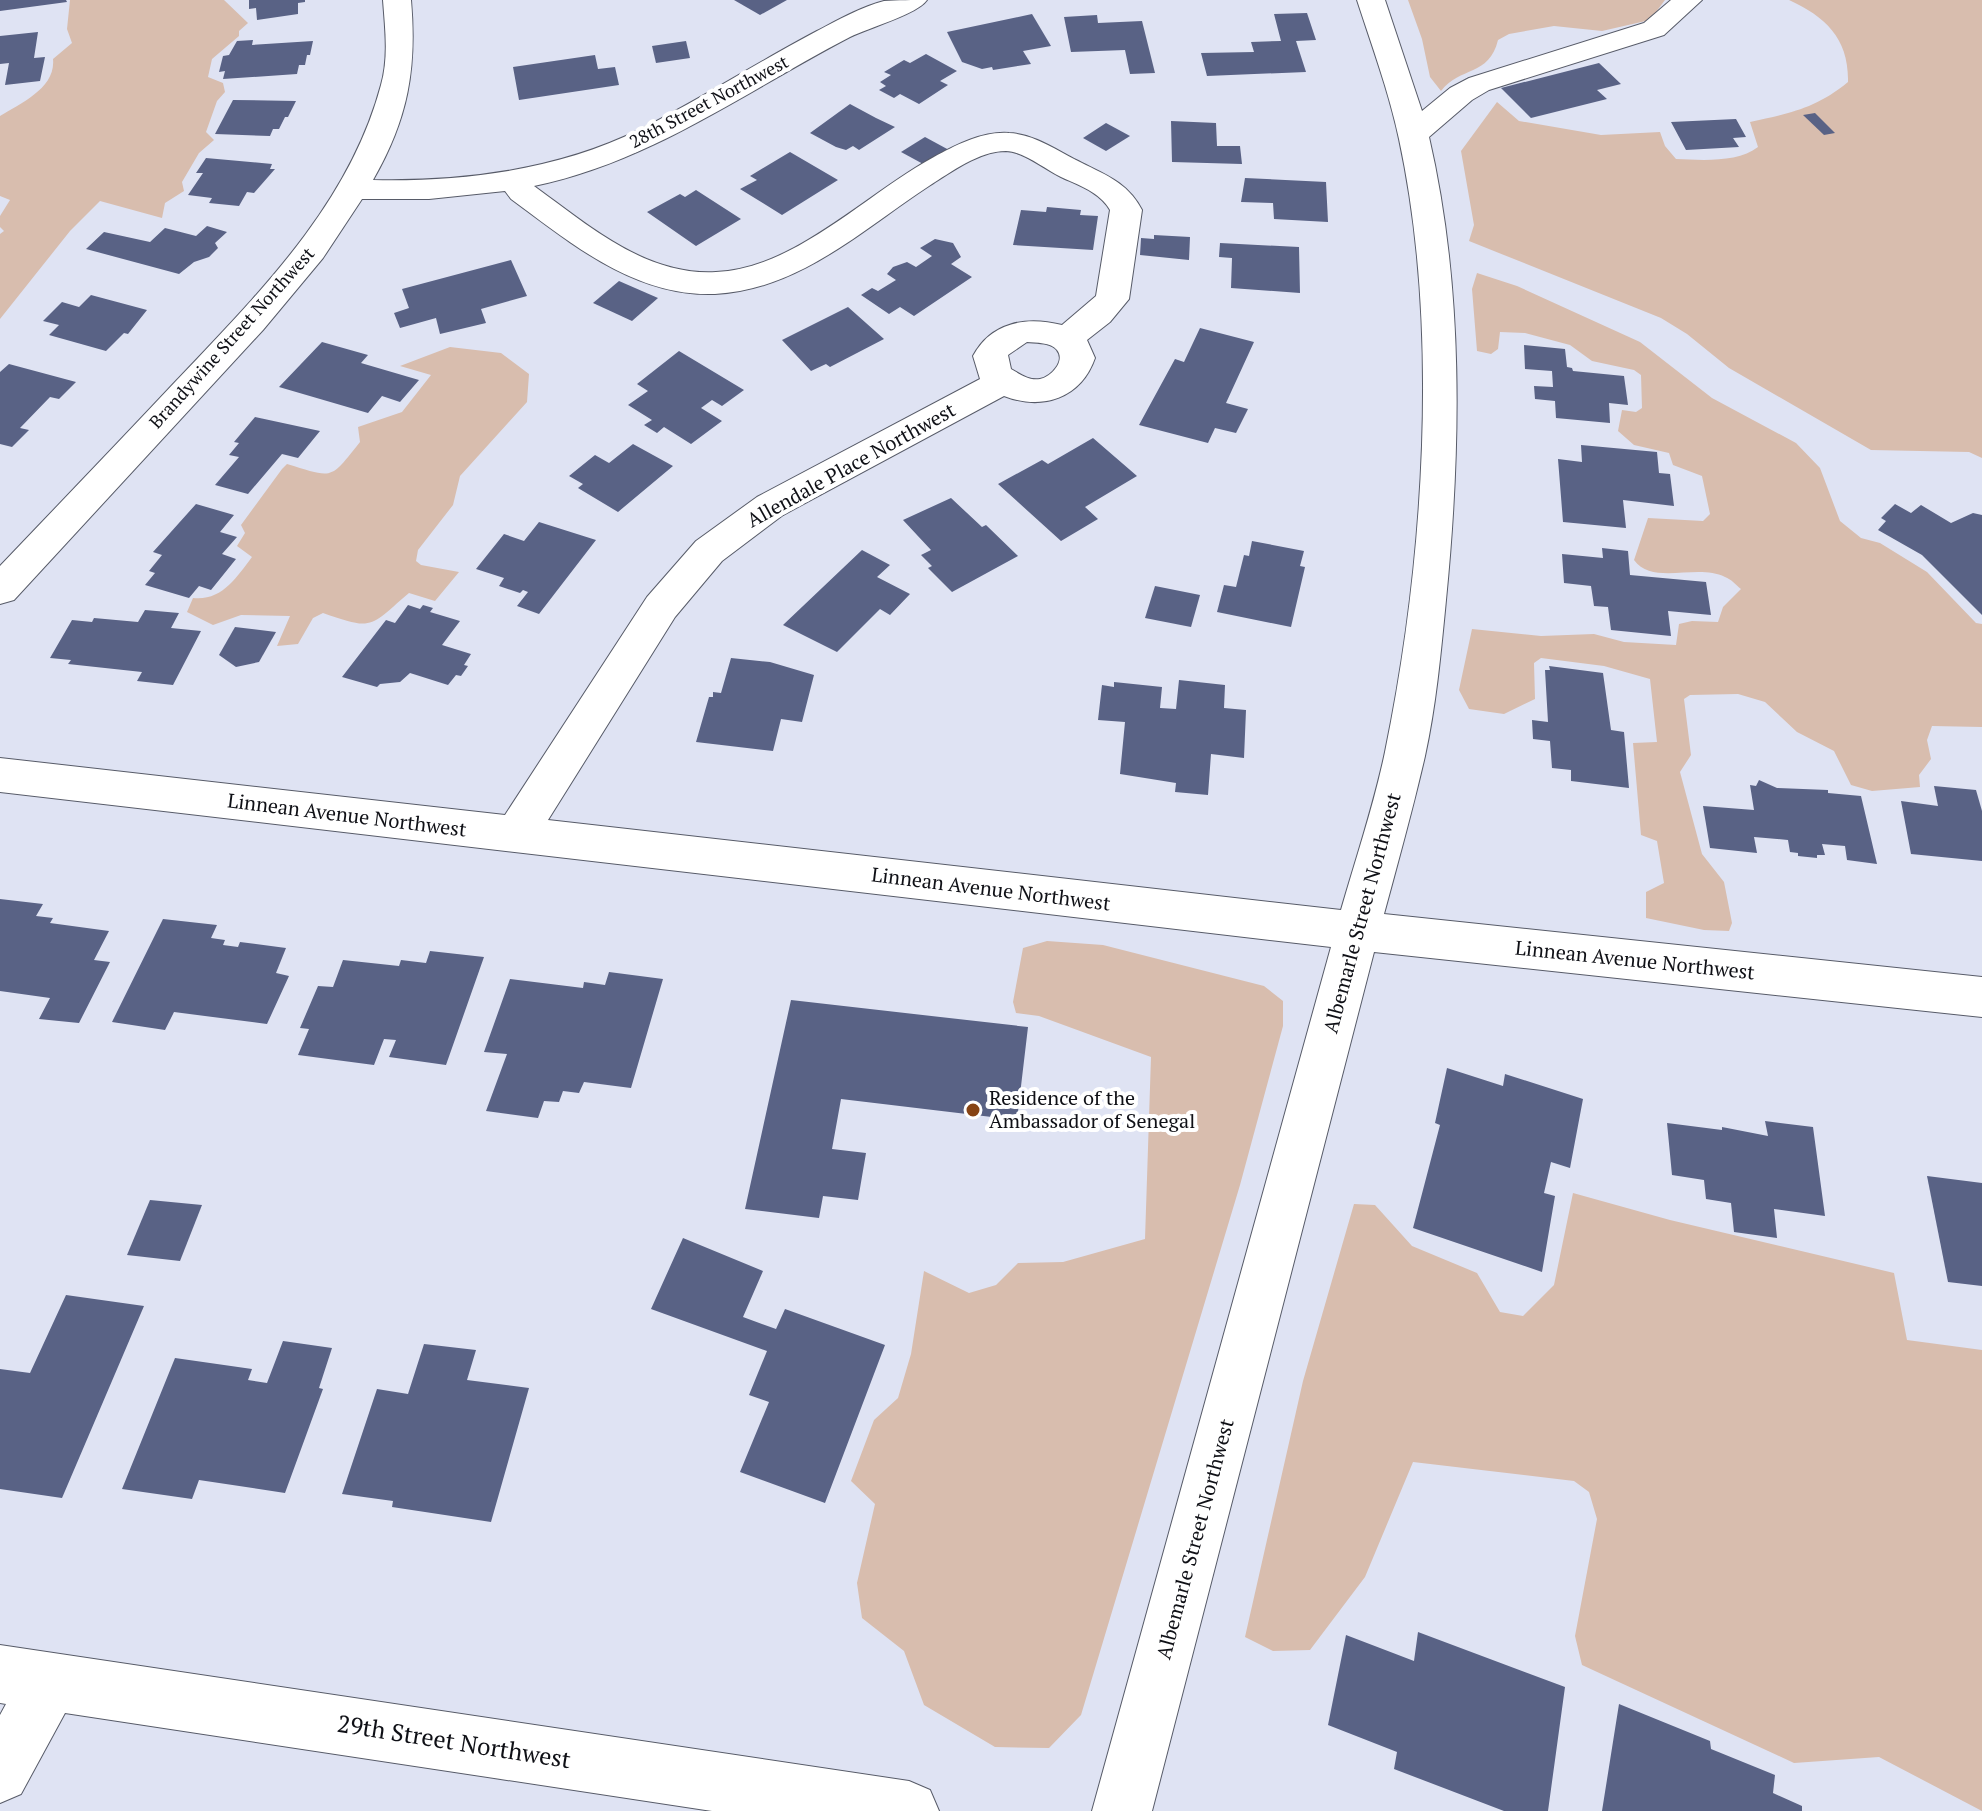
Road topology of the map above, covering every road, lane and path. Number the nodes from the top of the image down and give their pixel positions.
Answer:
1 (397, 0) edge
2 (913, 0) edge
3 (1371, 0) edge
4 (1688, 0) edge
5 (1413, 135) junction
6 (514, 181) junction
7 (353, 189) junction
8 (1065, 339) junction
9 (1003, 382) junction
10 (0, 590) edge
11 (0, 775) edge
12 (516, 834) junction
13 (1358, 931) junction
14 (1982, 997) edge
15 (25, 1678) edge
16 (0, 1773) edge
17 (909, 1811) edge
18 (1122, 1811) edge

1 - 7 street, Brandywine Street Northwest
2 - 6 street, 28th Street Northwest
3 - 5 street, Albemarle Street Northwest
4 - 5 street
5 - 13 street, Albemarle Street Northwest
6 - 7 street, 28th Street Northwest
6 - 8 street
7 - 10 street, Brandywine Street Northwest
8 - 9 street
8 - 9 street
9 - 12 street, Allendale Place Northwest
11 - 12 street, Linnean Avenue Northwest
12 - 13 street, Linnean Avenue Northwest
13 - 14 street, Linnean Avenue Northwest
13 - 18 street, Albemarle Street Northwest
15 - 16 street
15 - 17 street, 29th Street Northwest

